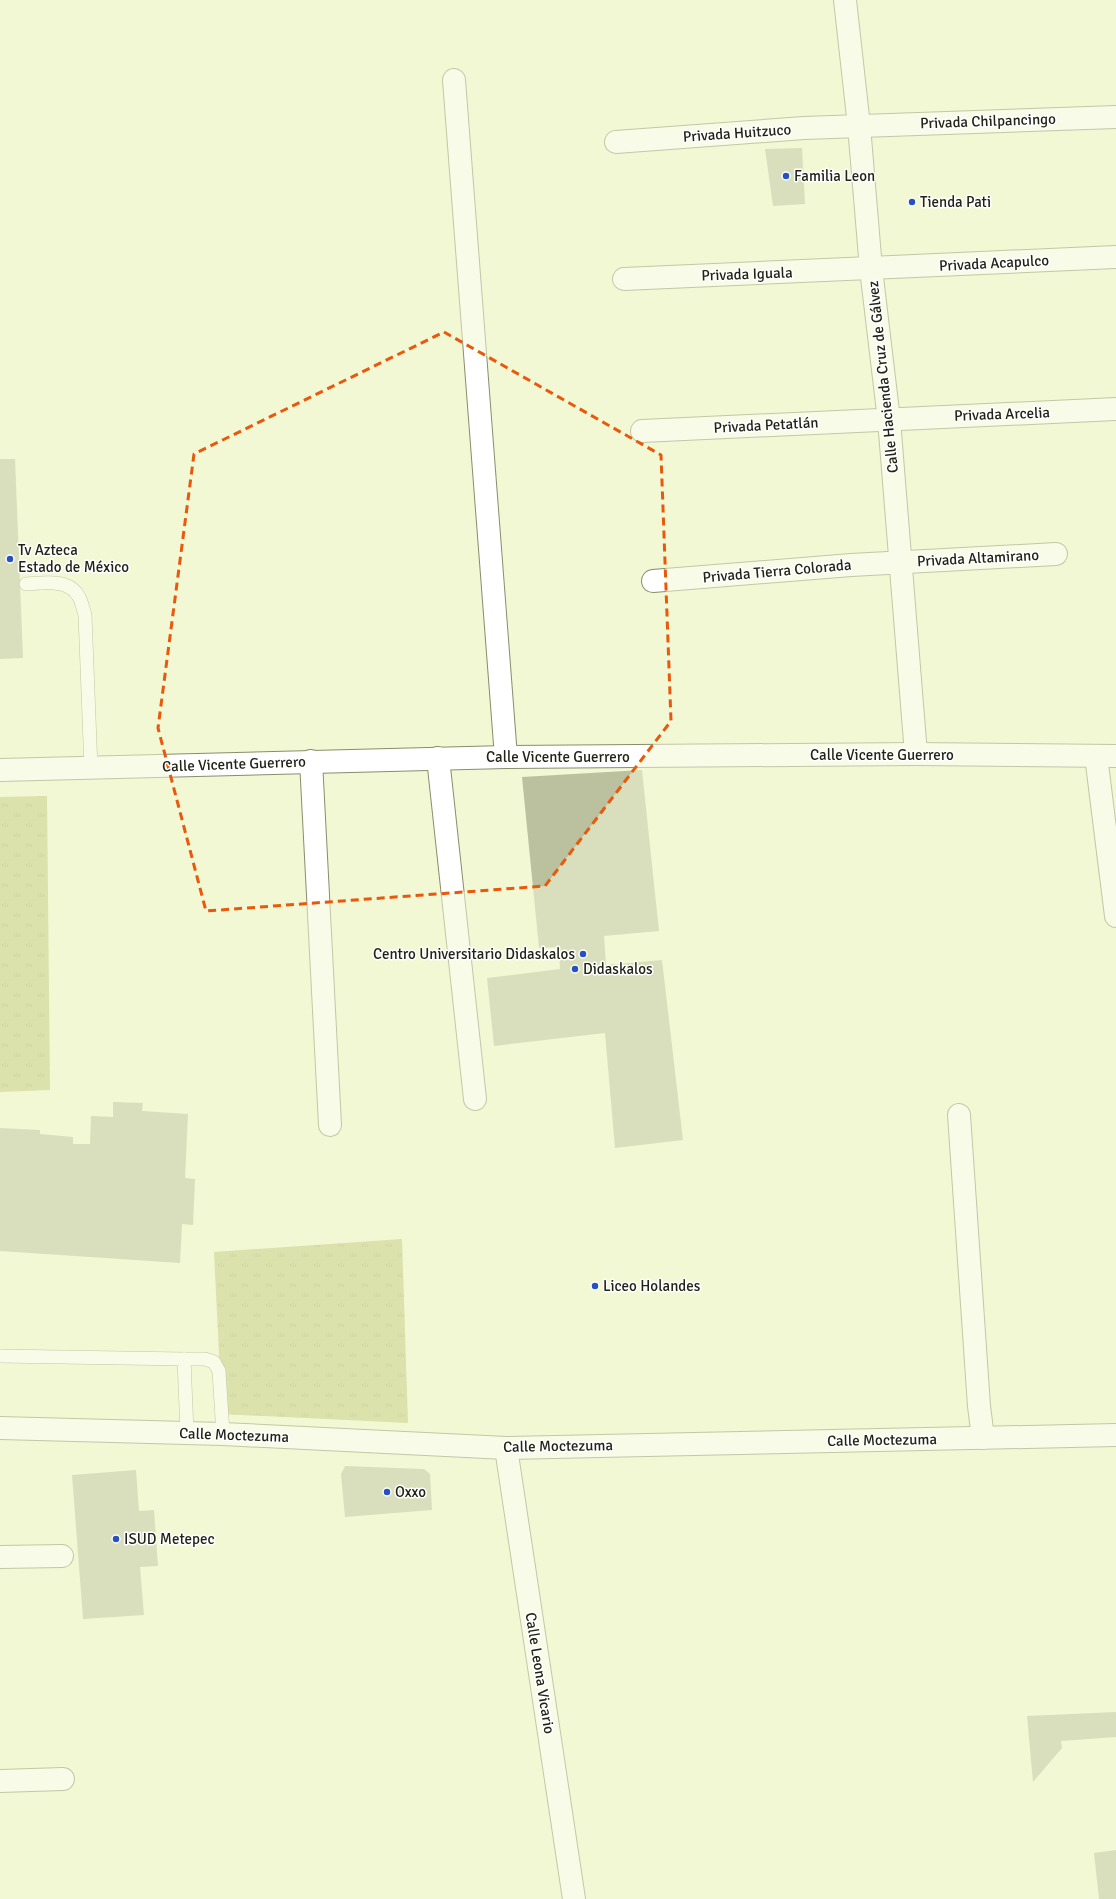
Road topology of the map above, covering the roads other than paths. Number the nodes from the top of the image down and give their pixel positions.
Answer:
1 (845, 0) edge
2 (454, 80) dead end
3 (1116, 117) edge
4 (859, 126) junction
5 (616, 142) dead end
6 (1116, 257) edge
7 (871, 269) junction
8 (624, 279) dead end
9 (1116, 409) edge
10 (889, 420) junction
11 (642, 431) dead end
12 (1056, 554) dead end
13 (900, 562) junction
14 (653, 581) dead end
15 (26, 584) dead end
16 (916, 754) junction
17 (1106, 756) edge
18 (506, 757) junction
19 (438, 758) junction
20 (312, 761) junction
21 (91, 769) junction
22 (0, 770) edge
23 (1116, 916) edge
24 (475, 1099) dead end
25 (958, 1115) dead end
26 (330, 1125) dead end
27 (0, 1356) edge
28 (184, 1359) junction
29 (0, 1428) edge
30 (187, 1433) junction
31 (223, 1434) junction
32 (1116, 1435) edge
33 (983, 1438) junction
34 (506, 1448) junction
35 (62, 1556) dead end
36 (0, 1557) edge
37 (63, 1778) dead end
38 (0, 1781) edge
39 (574, 1899) edge

1 - 4 street, Calle Hacienda Cruz de Gálvez
2 - 18 street
3 - 4 street, Privada Chilpancingo
4 - 5 street, Privada Huitzuco
4 - 7 street, Calle Hacienda Cruz de Gálvez
6 - 7 street, Privada Acapulco
7 - 8 street, Privada Iguala
7 - 10 street, Calle Hacienda Cruz de Gálvez
9 - 10 street, Privada Arcelia
10 - 11 street, Privada Petatlán
10 - 13 street, Calle Hacienda Cruz de Gálvez
12 - 13 street, Privada Altamirano
13 - 14 street, Privada Tierra Colorada
13 - 16 street, Calle Hacienda Cruz de Gálvez
15 - 21 lane
16 - 17 street, Calle Vicente Guerrero
16 - 18 street, Calle Vicente Guerrero
17 - 23 street
18 - 19 street, Calle Vicente Guerrero
19 - 20 street, Calle Vicente Guerrero
19 - 24 street
20 - 21 street, Calle Vicente Guerrero
20 - 26 street
21 - 22 street, Calle Vicente Guerrero
25 - 33 street
27 - 28 lane
28 - 30 lane
28 - 31 lane
29 - 30 street, Calle Moctezuma
30 - 31 street, Calle Moctezuma
31 - 34 street, Calle Moctezuma
32 - 33 street, Calle Moctezuma
33 - 34 street, Calle Moctezuma
34 - 39 street, Calle Leona Vicario
35 - 36 street
37 - 38 street

